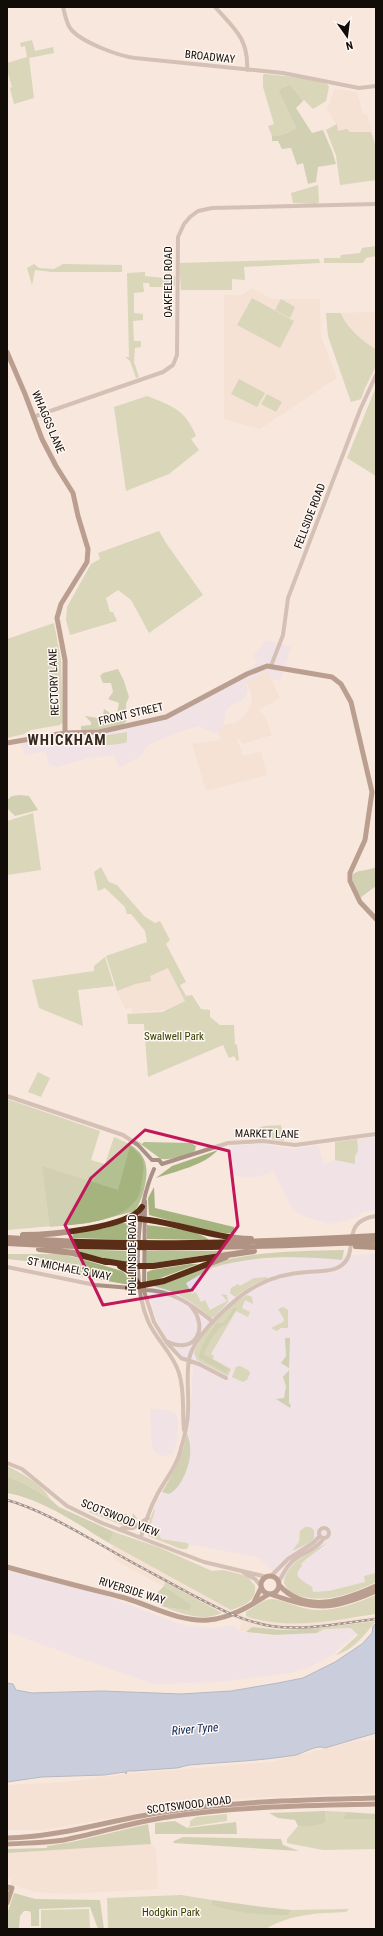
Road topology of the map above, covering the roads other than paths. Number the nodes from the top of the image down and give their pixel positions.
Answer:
1 (63, 7) edge
2 (215, 7) edge
3 (247, 70) junction
4 (376, 86) edge
5 (376, 204) edge
6 (7, 352) edge
7 (376, 375) edge
8 (34, 417) junction
9 (84, 566) joint
10 (271, 666) junction
11 (65, 733) junction
12 (7, 744) edge
13 (376, 919) edge
14 (7, 1096) edge
15 (376, 1134) edge
16 (152, 1160) junction
17 (162, 1164) junction
18 (154, 1169) junction
19 (145, 1194) junction
20 (142, 1207) junction
21 (376, 1216) edge
22 (128, 1218) junction
23 (142, 1222) junction
24 (7, 1235) edge
25 (376, 1235) edge
26 (7, 1238) edge
27 (376, 1241) edge
28 (346, 1243) junction
29 (7, 1244) edge
30 (292, 1244) junction
31 (376, 1247) edge
32 (247, 1252) junction
33 (104, 1261) junction
34 (141, 1264) junction
35 (7, 1267) edge
36 (139, 1275) junction
37 (139, 1286) joint
38 (128, 1288) junction
39 (185, 1301) junction
40 (213, 1322) junction
41 (161, 1337) junction
42 (189, 1361) junction
43 (226, 1378) dead end
44 (187, 1389) junction
45 (184, 1401) junction
46 (184, 1432) junction
47 (7, 1463) edge
48 (148, 1518) junction
49 (102, 1523) junction
50 (141, 1537) junction
51 (7, 1566) edge
52 (238, 1570) junction
53 (269, 1576) junction
54 (278, 1584) junction
55 (376, 1586) edge
56 (261, 1587) junction
57 (376, 1591) edge
58 (270, 1594) junction
59 (250, 1606) junction
60 (376, 1798) edge
61 (376, 1804) edge
62 (7, 1838) edge
63 (7, 1844) edge
64 (10, 1888) edge
65 (7, 1903) edge

1 - 3 street, BROADWAY
2 - 3 street
3 - 4 street, BROADWAY
5 - 8 street, OAKFIELD ROAD
6 - 8 main road, WHAGGS LANE
7 - 10 street, FELLSIDE ROAD
8 - 9 main road, WHAGGS LANE
9 - 11 main road, RECTORY LANE
10 - 11 main road, FRONT STREET
10 - 13 main road
11 - 12 main road, FRONT STREET
14 - 16 street
15 - 17 street, MARKET LANE
16 - 17 street
16 - 18 street
17 - 18 street
18 - 19 street, HOLLINSIDE ROAD
19 - 20 street, HOLLINSIDE ROAD
19 - 23 street, HOLLINSIDE ROAD
20 - 22 highway
20 - 23 street, HOLLINSIDE ROAD
21 - 40 street
22 - 23 highway
22 - 24 highway
23 - 30 highway
23 - 34 street, HOLLINSIDE ROAD
25 - 28 highway
26 - 30 highway
27 - 28 highway
28 - 30 highway
28 - 30 highway
28 - 31 highway
29 - 30 highway
29 - 33 highway
30 - 32 highway
32 - 34 highway
32 - 38 highway
33 - 34 highway
33 - 36 highway
34 - 36 street, HOLLINSIDE ROAD
35 - 38 street, ST MICHAEL'S WAY
36 - 37 highway
36 - 41 street, HOLLINSIDE ROAD
37 - 41 street, HOLLINSIDE ROAD
38 - 39 street, ST MICHAEL'S WAY
39 - 40 street
39 - 41 street
40 - 42 street
41 - 42 street, HOLLINSIDE ROAD
41 - 45 street, HOLLINSIDE ROAD
42 - 43 street
42 - 44 street, HOLLINSIDE ROAD
44 - 45 street, HOLLINSIDE ROAD
44 - 46 street, HOLLINSIDE ROAD
45 - 46 street, HOLLINSIDE ROAD
46 - 48 street, HOLLINSIDE ROAD
47 - 49 street, SCOTSWOOD VIEW
48 - 49 street
48 - 50 street, HOLLINSIDE ROAD
49 - 50 street, SCOTSWOOD VIEW
50 - 52 street, SCOTSWOOD VIEW
51 - 59 main road, RIVERSIDE WAY
52 - 53 street, SCOTSWOOD VIEW
52 - 56 street, SCOTSWOOD VIEW
53 - 54 main road
53 - 54 street
53 - 56 main road
54 - 55 main road
54 - 58 main road
56 - 58 main road
56 - 59 main road, RIVERSIDE WAY
57 - 58 main road
58 - 59 main road, RIVERSIDE WAY
60 - 62 main road, SCOTSWOOD ROAD
61 - 63 main road, SCOTSWOOD ROAD
64 - 65 main road

